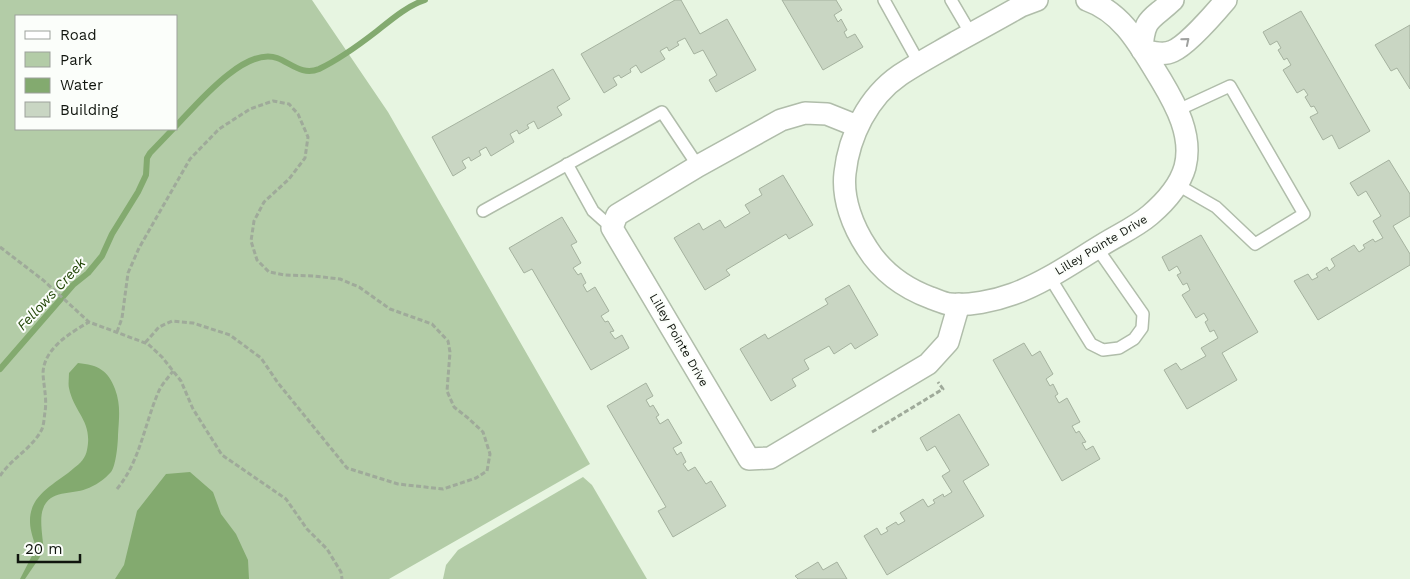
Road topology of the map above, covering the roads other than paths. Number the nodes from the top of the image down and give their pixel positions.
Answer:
1 (884, 0) edge
2 (951, 0) edge
3 (1037, 0) edge
4 (1087, 0) edge
5 (1173, 0) edge
6 (1226, 0) edge
7 (971, 34) junction
8 (1142, 50) junction
9 (919, 63) junction
10 (1178, 110) junction
11 (857, 126) junction
12 (567, 164) junction
13 (698, 166) junction
14 (1176, 184) junction
15 (483, 211) dead end
16 (612, 228) junction
17 (1097, 248) junction
18 (1049, 276) junction
19 (959, 304) junction

1 - 9 lane
2 - 7 lane
3 - 7 street, Lilley Pointe Drive
4 - 8 street, Lilley Pointe Drive
5 - 8 street
8 -> 6 street
7 - 9 street, Lilley Pointe Drive
8 - 10 street, Lilley Pointe Drive
9 - 11 street, Lilley Pointe Drive
10 - 14 street, Lilley Pointe Drive
10 - 14 lane
11 - 13 street
11 - 19 street, Lilley Pointe Drive
12 - 13 lane
12 - 15 lane
12 - 16 lane
13 - 16 street
14 - 17 street, Lilley Pointe Drive
16 - 19 street, Lilley Pointe Drive
17 - 18 street, Lilley Pointe Drive
17 - 18 lane
18 - 19 street, Lilley Pointe Drive

